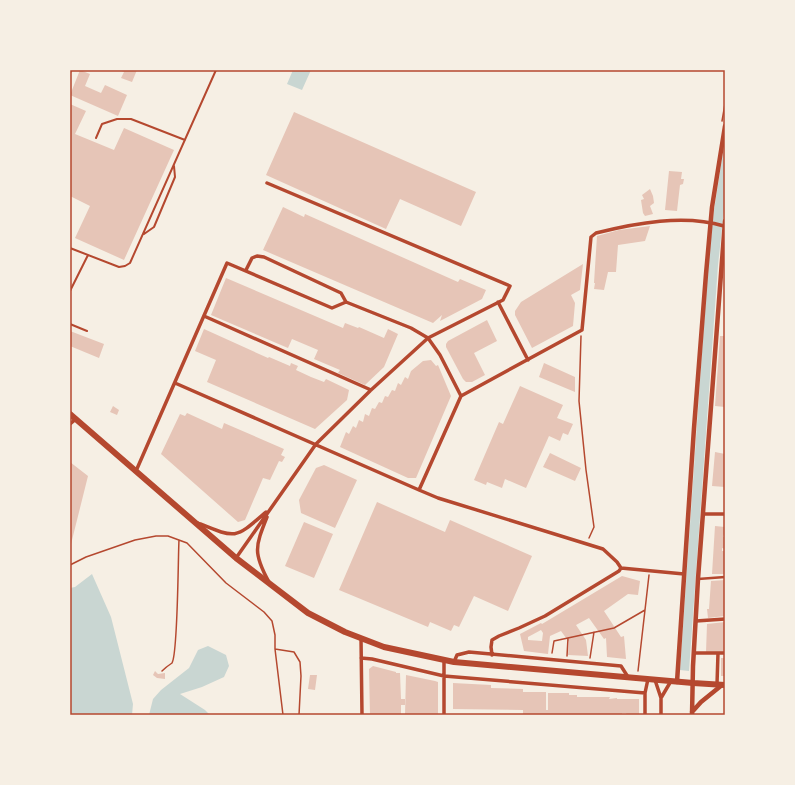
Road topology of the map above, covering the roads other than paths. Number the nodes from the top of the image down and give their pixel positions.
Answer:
1 (71, 70) edge
2 (216, 70) edge
3 (70, 73) edge
4 (725, 126) edge
5 (96, 138) dead end
6 (185, 140) junction
7 (174, 165) junction
8 (267, 183) dead end
9 (712, 223) junction
10 (724, 224) edge
11 (143, 234) junction
12 (70, 248) edge
13 (88, 255) junction
14 (246, 270) junction
15 (70, 291) edge
16 (346, 302) junction
17 (498, 302) junction
18 (204, 316) junction
19 (70, 324) edge
20 (87, 331) dead end
21 (428, 338) junction
22 (528, 360) junction
23 (175, 382) junction
24 (371, 390) junction
25 (461, 396) junction
26 (70, 414) edge
27 (76, 419) junction
28 (70, 424) edge
29 (316, 444) junction
30 (136, 471) junction
31 (419, 490) junction
32 (270, 509) junction
33 (703, 514) junction
34 (725, 514) edge
35 (192, 520) junction
36 (236, 558) junction
37 (621, 568) junction
38 (684, 574) junction
39 (725, 577) edge
40 (698, 579) junction
41 (271, 585) junction
42 (725, 619) edge
43 (696, 621) junction
44 (360, 638) junction
45 (694, 653) junction
46 (718, 653) junction
47 (725, 653) edge
48 (492, 655) junction
49 (361, 658) junction
50 (444, 660) junction
51 (454, 662) junction
52 (444, 676) junction
53 (628, 677) junction
54 (648, 679) junction
55 (655, 680) junction
56 (674, 681) junction
57 (693, 683) junction
58 (721, 684) edge
59 (645, 693) junction
60 (661, 698) junction
61 (692, 714) edge
62 (362, 715) edge
63 (444, 715) edge
64 (645, 715) edge
65 (661, 715) edge

1 - 3 lane
2 - 6 lane
4 - 9 street
5 - 6 lane
6 - 7 lane
7 - 11 lane
7 - 11 lane
8 - 17 street
9 - 10 street
9 - 22 street
9 - 38 street
10 - 33 street
11 - 13 lane
12 - 13 lane
13 - 15 lane
14 - 16 street
14 - 16 street
14 - 18 street
16 - 21 street
17 - 21 street
17 - 22 street
18 - 23 street
18 - 24 street
19 - 20 lane
21 - 24 street
21 - 25 street
22 - 25 street
23 - 29 street
23 - 30 street
24 - 29 street
25 - 31 street
26 - 27 highway
27 - 28 street
27 - 30 highway
29 - 31 street
29 - 32 street
30 - 35 highway
31 - 37 street
32 - 35 street
32 - 36 street
32 - 41 street
33 - 34 street
33 - 40 street
35 - 36 highway
36 - 41 highway
37 - 38 street
37 - 48 street
38 - 56 street
39 - 40 street
40 - 43 street
41 - 44 highway
42 - 43 street
43 - 45 street
44 - 49 street
44 - 50 highway
45 - 46 street
45 - 57 street
46 - 47 street
46 - 58 street
48 - 51 street
48 - 53 street
49 - 52 street
49 - 62 street
50 - 51 highway
50 - 52 street
51 - 53 highway
52 - 59 street
52 - 63 street
53 - 54 highway
54 - 55 highway
54 - 59 street
55 - 56 highway
55 - 60 street
56 - 57 highway
56 - 60 street
57 - 58 highway
57 - 61 street
58 - 61 street
59 - 64 street
60 - 65 street

